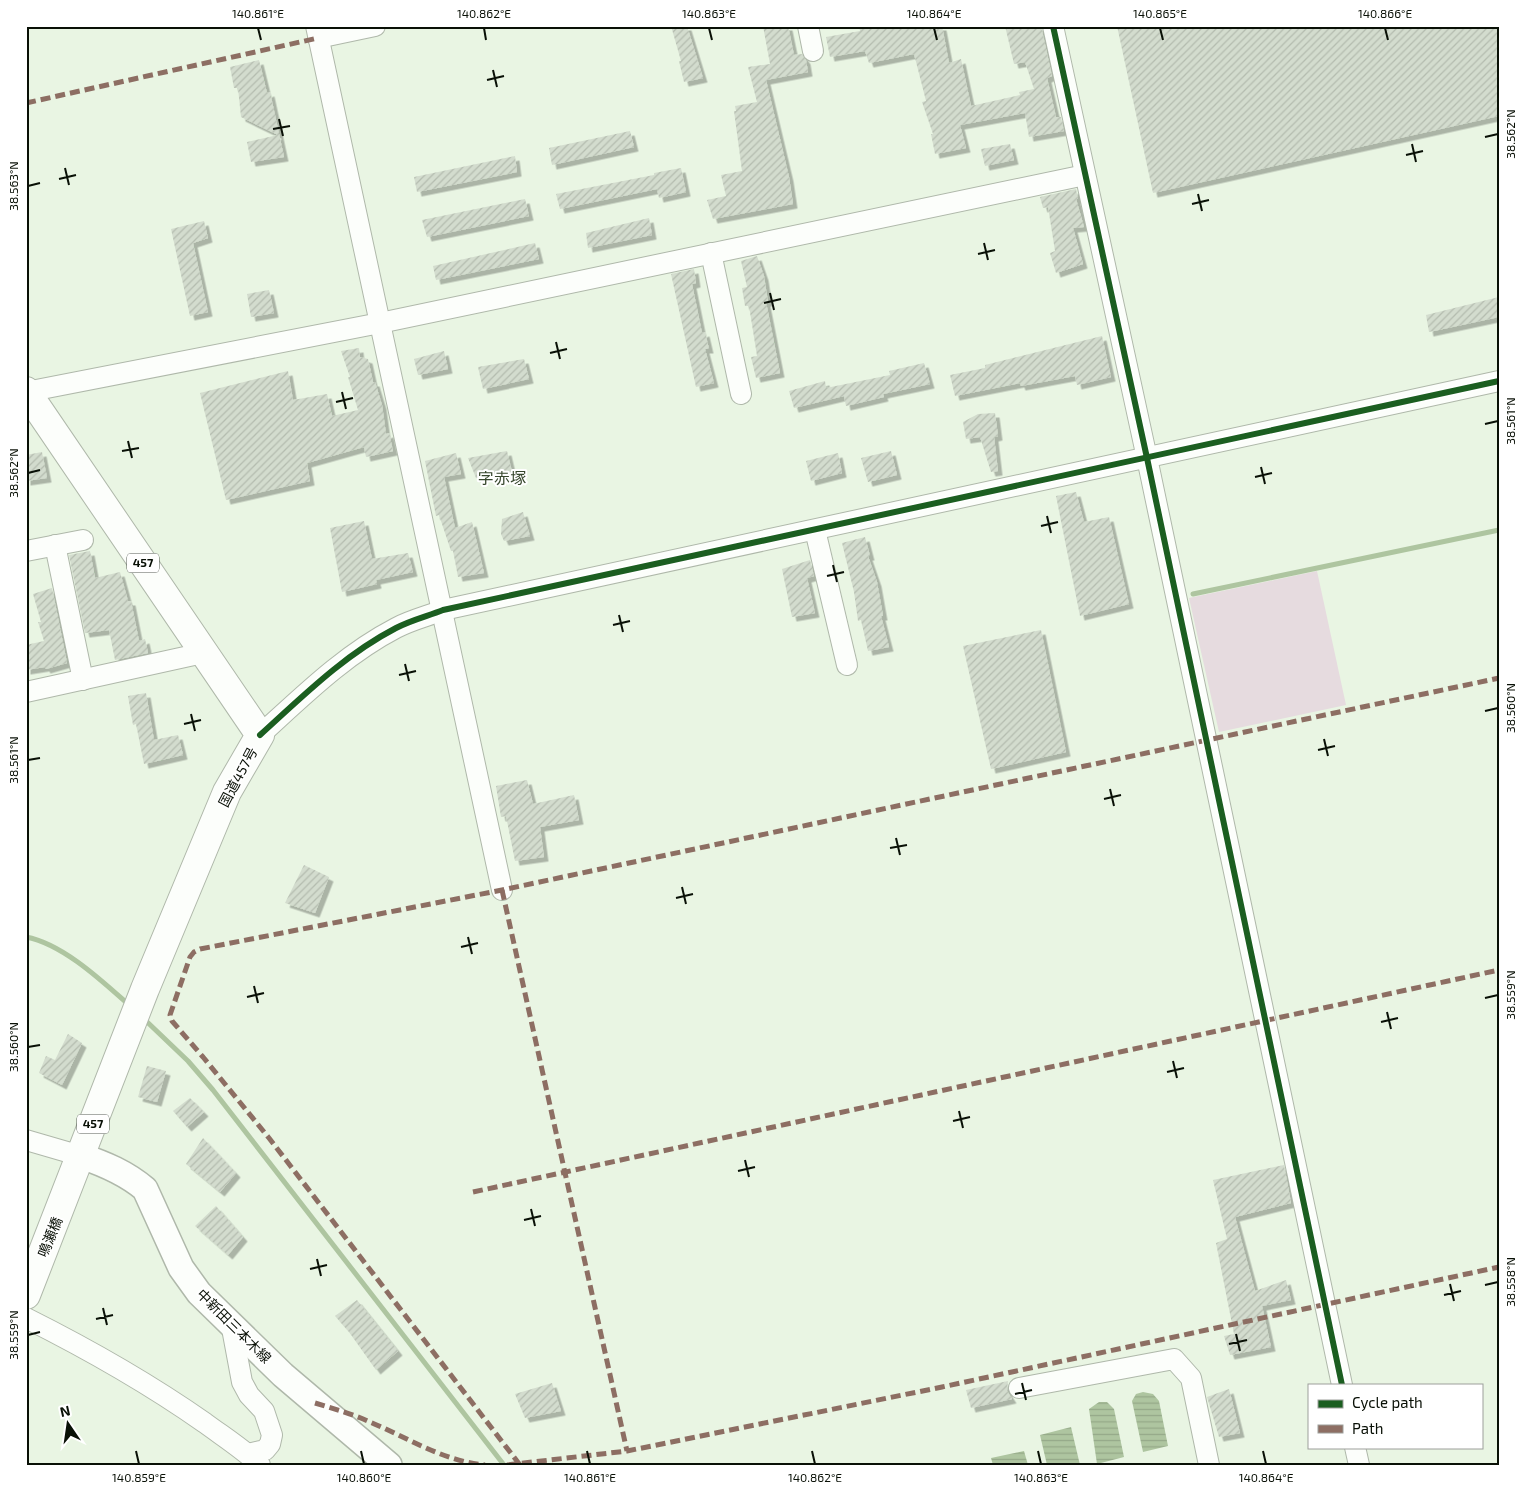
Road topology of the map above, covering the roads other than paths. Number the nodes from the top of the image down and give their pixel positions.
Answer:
1 (375, 26) edge
2 (808, 26) edge
3 (1053, 26) edge
4 (317, 32) edge
5 (813, 50) dead end
6 (1085, 175) junction
7 (711, 253) junction
8 (380, 323) junction
9 (1499, 380) edge
10 (26, 392) edge
11 (741, 394) dead end
12 (1146, 458) junction
13 (815, 530) junction
14 (83, 540) dead end
15 (54, 545) junction
16 (26, 551) edge
17 (443, 610) junction
18 (204, 652) junction
19 (847, 664) dead end
20 (83, 680) junction
21 (26, 692) edge
22 (260, 735) junction
23 (502, 890) dead end
24 (26, 1140) edge
25 (81, 1156) junction
26 (62, 1206) joint
27 (26, 1295) edge
28 (26, 1318) edge
29 (231, 1323) junction
30 (1342, 1384) edge
31 (1019, 1388) dead end
32 (1356, 1448) edge
33 (254, 1459) edge
34 (389, 1465) edge
35 (1209, 1465) edge
36 (1359, 1465) edge

1 - 4 street
2 - 5 street
3 - 6 street
4 - 8 street
6 - 7 street
6 - 12 street
7 - 8 street
7 - 11 street
8 - 10 street
8 - 17 street
9 - 12 street
10 - 18 highway, 国道457号 / 457
12 - 13 street
12 - 30 street
13 - 17 street
13 - 19 street
14 - 15 street
15 - 16 street
15 - 20 street
17 - 22 street
17 - 23 street
18 - 20 street
18 - 22 highway, 国道457号 / 457
20 - 21 street
22 - 25 highway, 国道457号 / 457
24 - 25 street
25 - 26 highway, 国道457号 / 457
25 - 29 main road, 中新田三本木線
26 - 27 highway, 鳴瀬橋 / 457
28 - 33 street
29 - 33 street
29 - 34 main road, 中新田三本木線
31 - 35 street
32 - 36 street

